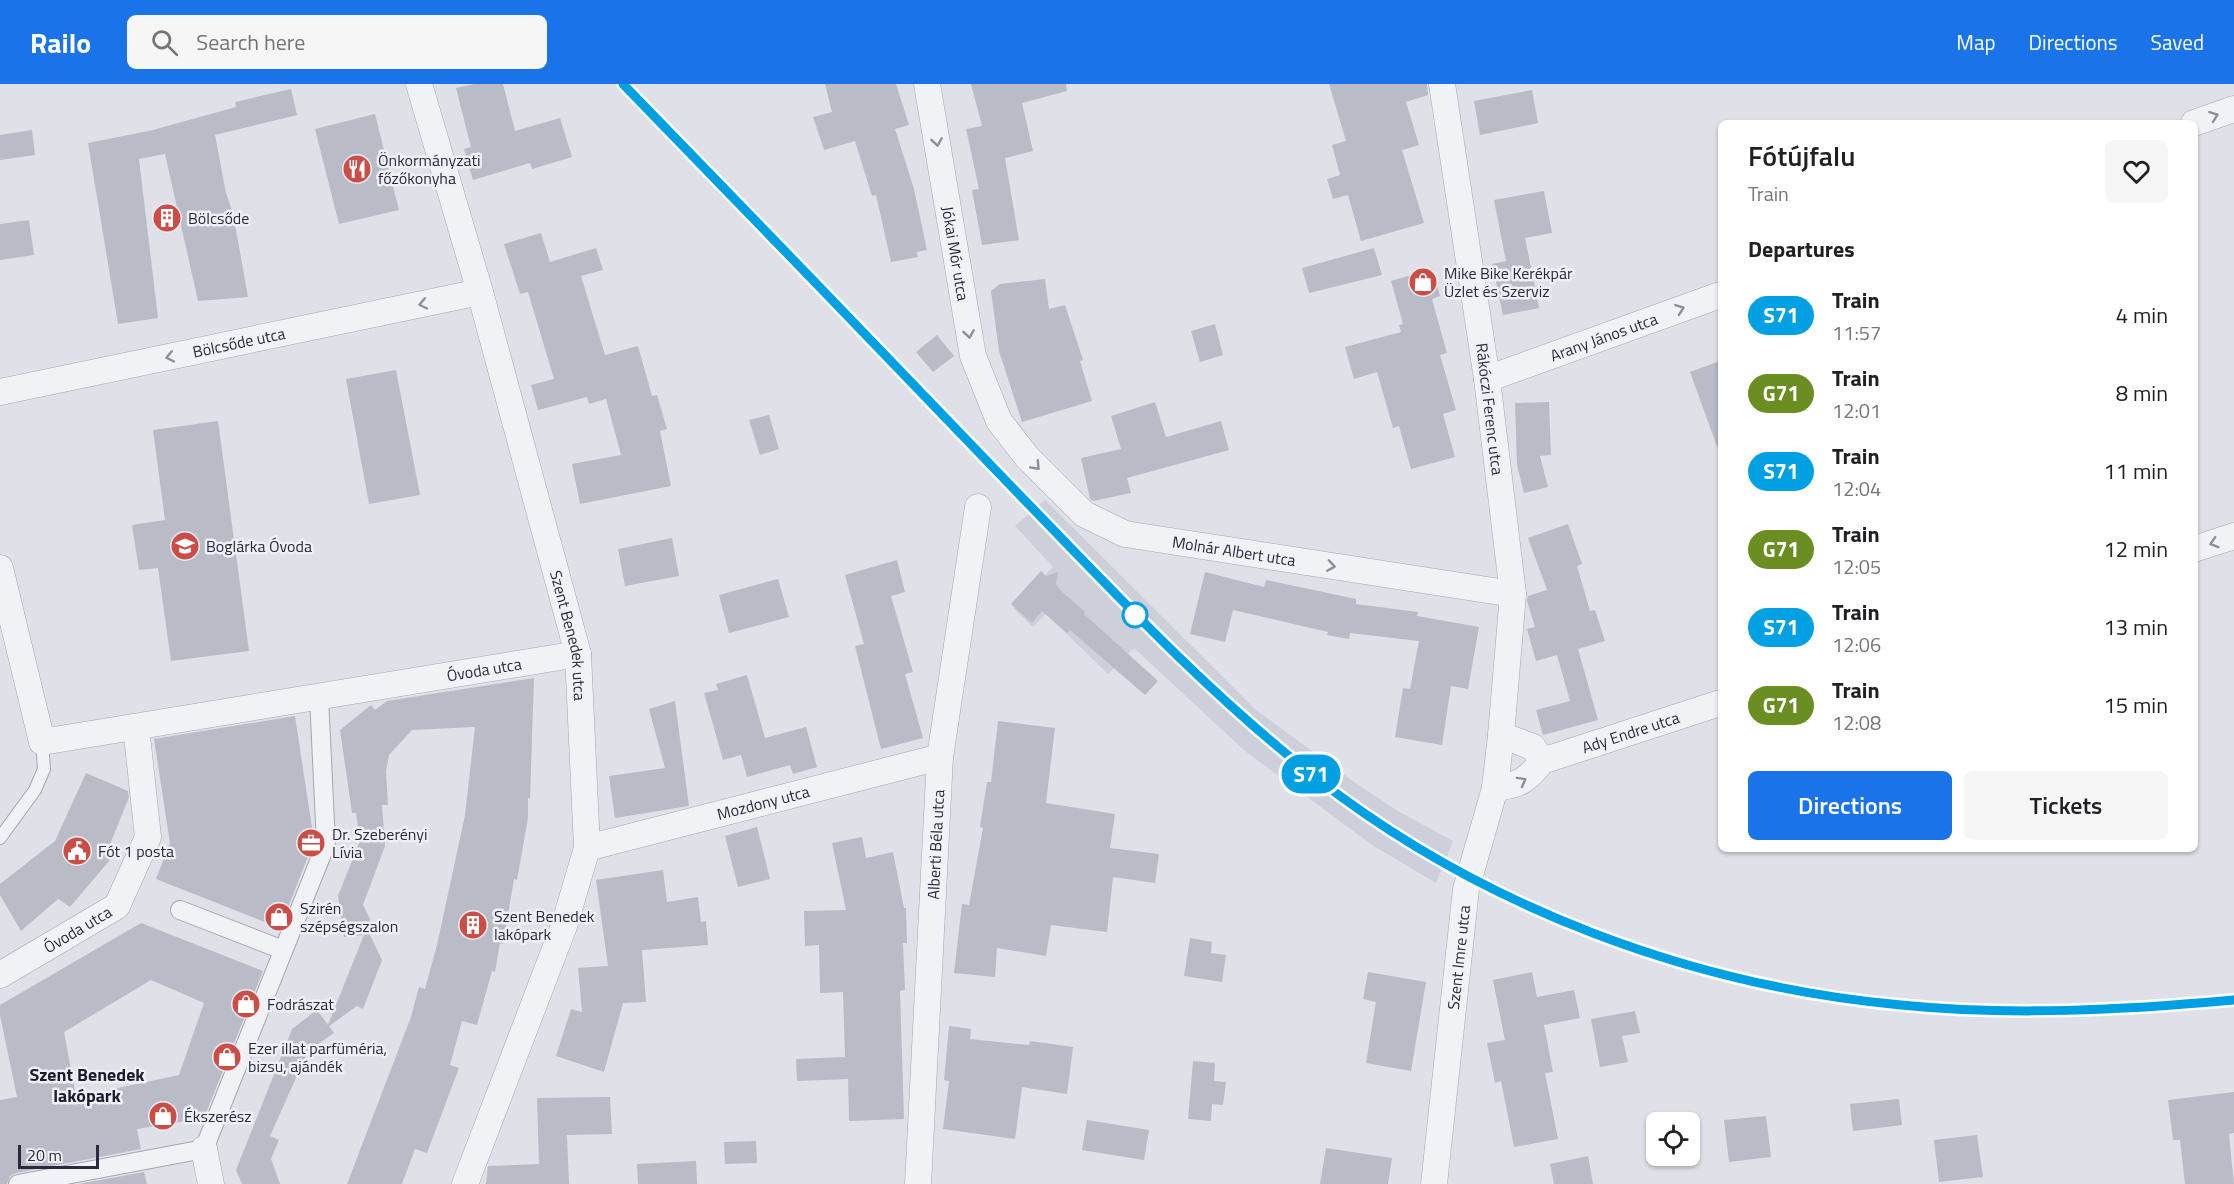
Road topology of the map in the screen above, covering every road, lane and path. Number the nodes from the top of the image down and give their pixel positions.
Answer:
1 (419, 84) edge
2 (927, 84) edge
3 (1442, 84) edge
4 (2234, 109) edge
5 (2198, 122) edge
6 (480, 292) junction
7 (1718, 296) edge
8 (1487, 379) junction
9 (0, 392) edge
10 (999, 421) joint
11 (978, 507) dead end
12 (2234, 536) edge
13 (2198, 548) edge
14 (0, 568) edge
15 (1513, 594) junction
16 (578, 654) junction
17 (319, 697) junction
18 (1718, 704) edge
19 (136, 727) junction
20 (1501, 735) junction
21 (42, 742) junction
22 (940, 757) junction
23 (1542, 760) junction
24 (1495, 788) junction
25 (0, 838) edge
26 (587, 848) junction
27 (180, 910) dead end
28 (283, 950) junction
29 (0, 975) edge
30 (204, 1149) junction
31 (18, 1184) edge
32 (211, 1184) edge
33 (465, 1184) edge
34 (918, 1184) edge
35 (1434, 1184) edge

1 - 6 street, Szent Benedek utca
2 -> 10 street, Jókai Mór utca
3 - 8 street, Rákóczi Ferenc utca
5 -> 4 street
6 -> 9 street, Bölcsőde utca
6 - 16 street, Szent Benedek utca
8 -> 7 street, Arany János utca
8 - 15 street, Rákóczi Ferenc utca
10 -> 15 street, Molnár Albert utca
11 - 22 street, Alberti Béla utca
12 -> 13 street
14 - 21 street
15 - 20 street, Rákóczi Ferenc utca
16 - 17 street, Óvoda utca
16 - 26 street, Szent Benedek utca
17 - 19 street, Óvoda utca
17 - 28 street
18 - 23 street, Ady Endre utca
19 - 21 street, Óvoda utca
19 - 29 street, Óvoda utca
20 - 23 street
20 - 24 street, Szent Imre utca
21 - 25 lane
22 - 26 street, Mozdony utca
22 - 34 street, Alberti Béla utca
24 -> 23 street, Ady Endre utca
24 - 35 street, Szent Imre utca
26 - 33 street, Szent Benedek utca
27 - 28 street
28 - 30 street
30 - 31 street
30 - 32 street

